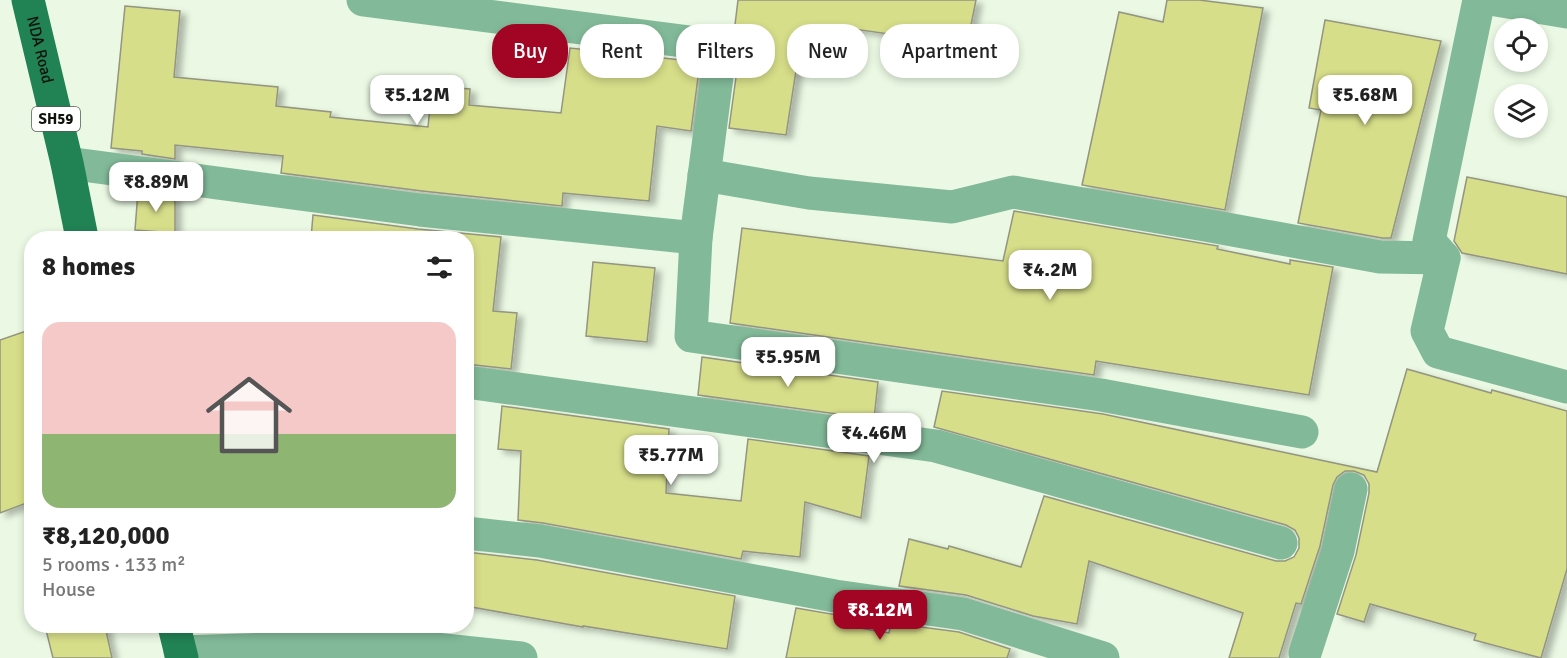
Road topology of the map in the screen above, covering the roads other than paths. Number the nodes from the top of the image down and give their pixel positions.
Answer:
1 (28, 0) edge
2 (363, 0) edge
3 (1479, 0) edge
4 (1496, 0) edge
5 (1567, 12) edge
6 (67, 163) junction
7 (704, 175) junction
8 (81, 231) edge
9 (696, 237) junction
10 (1444, 258) junction
11 (474, 383) edge
12 (1567, 387) edge
13 (1302, 432) dead end
14 (1351, 489) dead end
15 (474, 534) edge
16 (1281, 543) dead end
17 (179, 645) edge
18 (1311, 656) edge
19 (520, 658) edge
20 (1103, 658) edge

1 - 6 main road, NDA Road / SH59
2 - 7 street
3 - 10 street
4 - 5 street
6 - 8 main road, NDA Road / SH59
6 - 9 street
7 - 9 street
7 - 10 street
9 - 13 street
10 - 12 street
11 - 16 street
14 - 18 street
15 - 20 street
17 - 19 street

